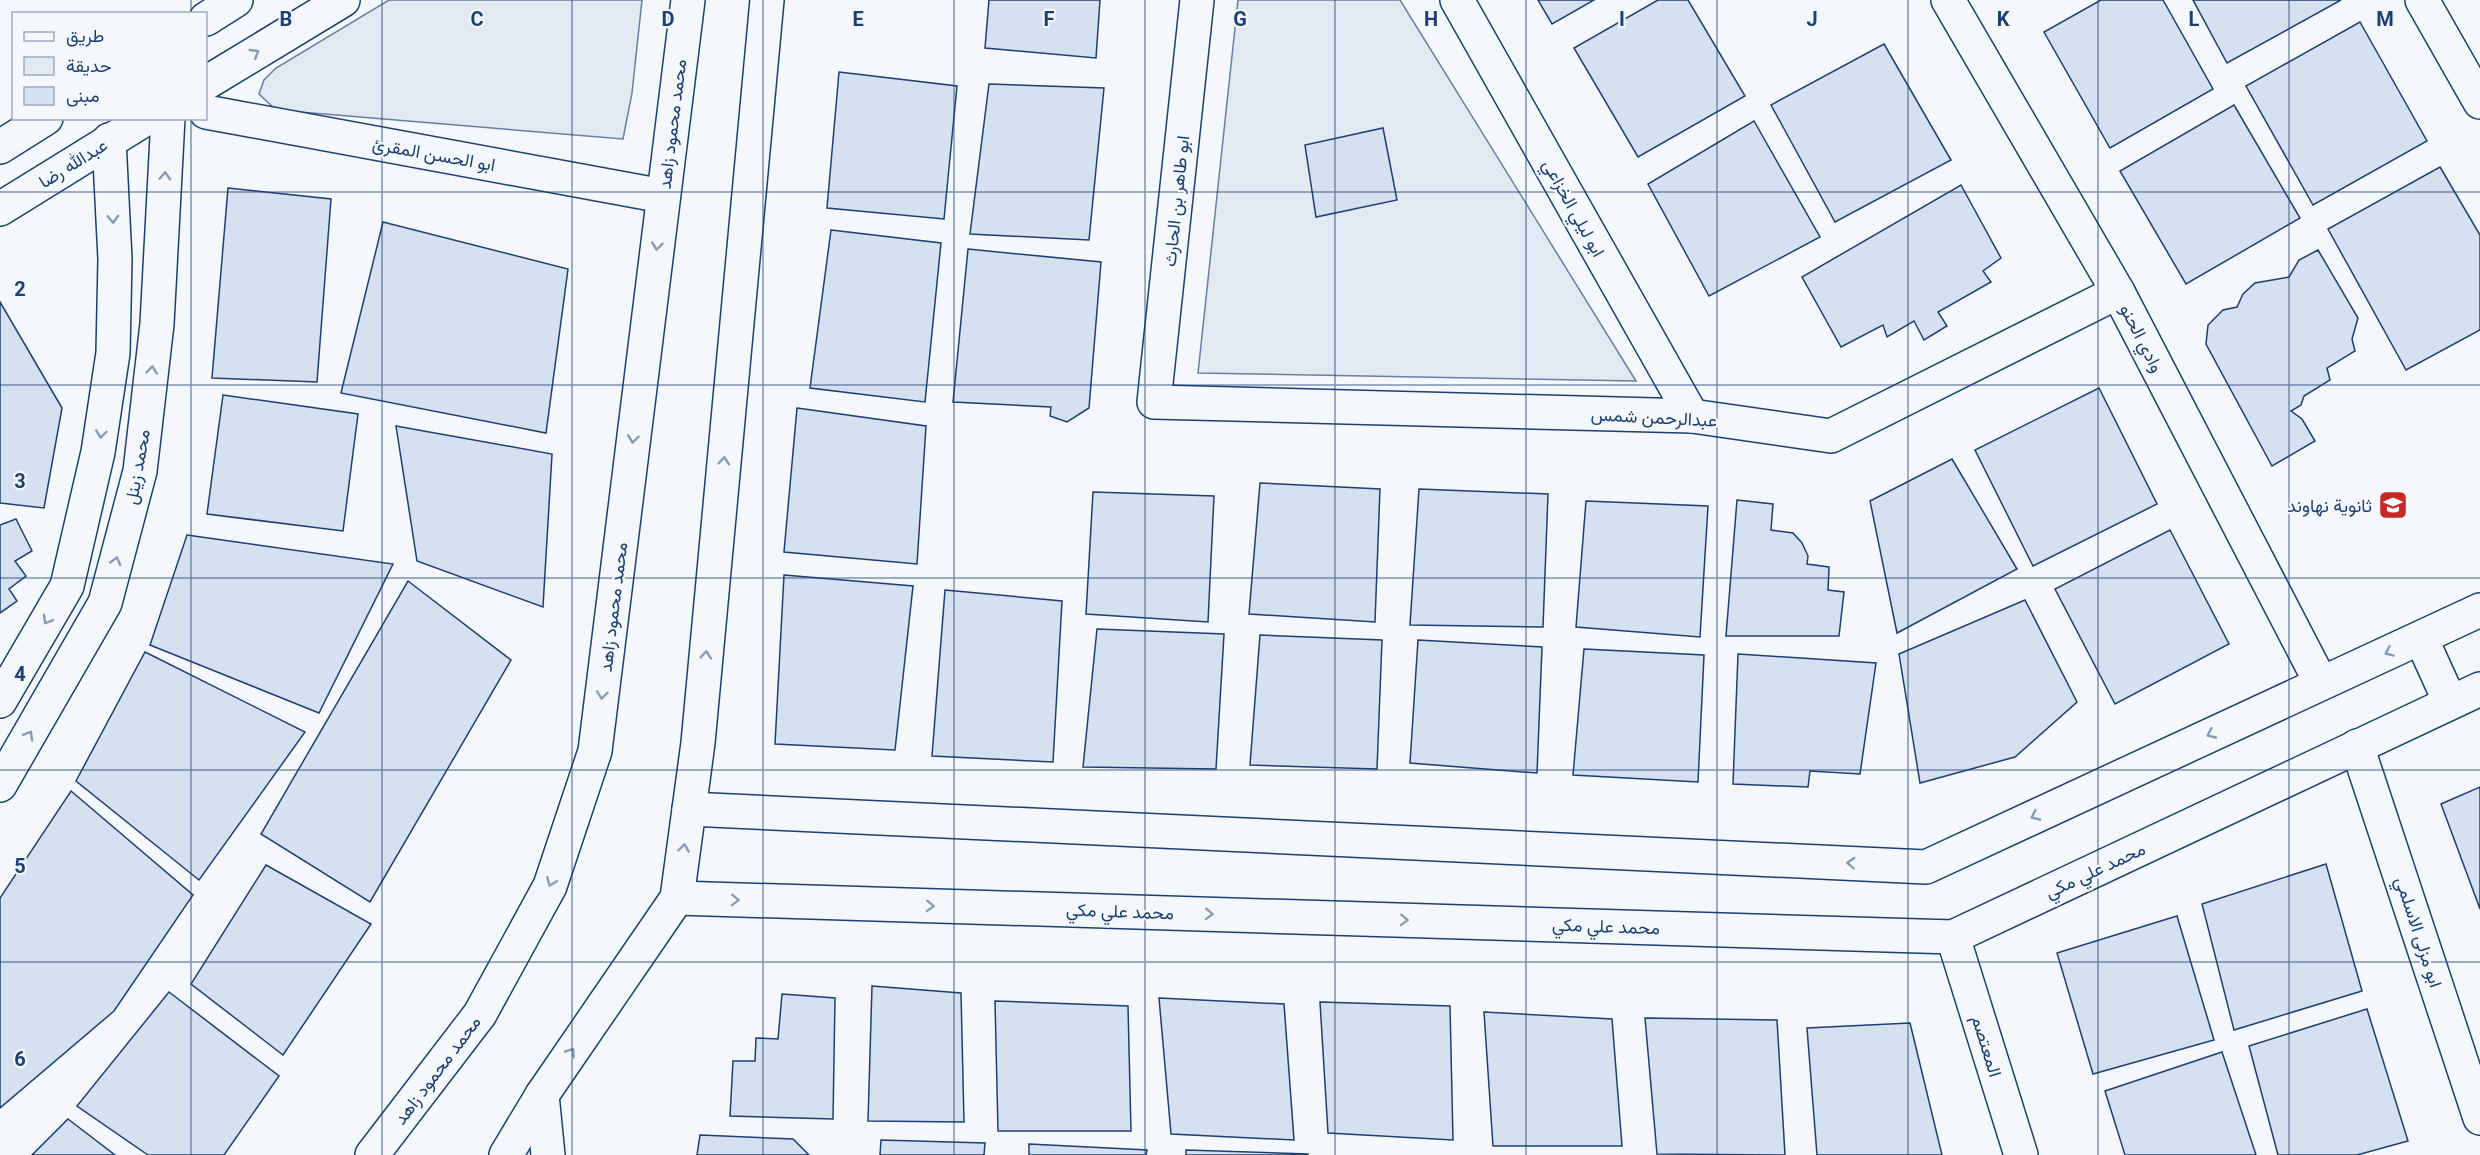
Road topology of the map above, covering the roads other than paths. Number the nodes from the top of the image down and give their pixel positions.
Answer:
1 (236, 0) edge
2 (343, 0) edge
3 (688, 0) edge
4 (767, 0) edge
5 (1197, 0) edge
6 (1457, 0) edge
7 (1948, 0) edge
8 (2422, 0) edge
9 (207, 18) edge
10 (207, 82) edge
11 (2480, 102) edge
12 (207, 112) edge
13 (43, 120) edge
14 (144, 120) edge
15 (168, 120) edge
16 (109, 140) junction
17 (0, 147) edge
18 (663, 196) junction
19 (0, 209) edge
20 (2118, 292) junction
21 (1154, 402) joint
22 (1692, 416) junction
23 (2480, 610) edge
24 (2421, 638) junction
25 (2321, 683) junction
26 (2480, 688) edge
27 (0, 701) edge
28 (2450, 702) junction
29 (2357, 746) junction
30 (0, 785) edge
31 (689, 809) junction
32 (677, 898) junction
33 (1953, 937) junction
34 (542, 1095) junction
35 (2480, 1118) edge
36 (372, 1155) edge
37 (506, 1155) edge
38 (548, 1155) edge
39 (2021, 1155) edge

1 - 9 street
10 -> 2 street
3 - 18 street, محمد محمود زاهد
31 -> 4 street
5 - 21 street, ابو طاهر بن الحارث
6 - 22 street, ابو ليلي الخزاعي
7 - 20 street, وادي الحنو
8 - 11 street
12 - 18 street, ابو الحسن المقرئ
13 - 17 street
14 - 16 street, عبدالله رضا
30 -> 15 street, محمد زينل
16 - 19 street, عبدالله رضا
16 -> 27 street
18 -> 36 street, محمد محمود زاهد
20 - 22 street, عبدالرحمن شمس
20 - 25 street, وادي الحنو
21 - 22 street, عبدالرحمن شمس
23 - 24 street
24 -> 25 street
24 - 28 street
25 -> 31 street
26 - 28 street, محمد علي مكي
28 - 29 street, محمد علي مكي
29 - 33 street, محمد علي مكي
29 - 35 street, ابو مزلى الاسلمي
32 -> 31 street
32 -> 33 street, محمد علي مكي
34 -> 32 street
33 - 39 street, المعتصم
34 - 37 street
34 - 38 street

